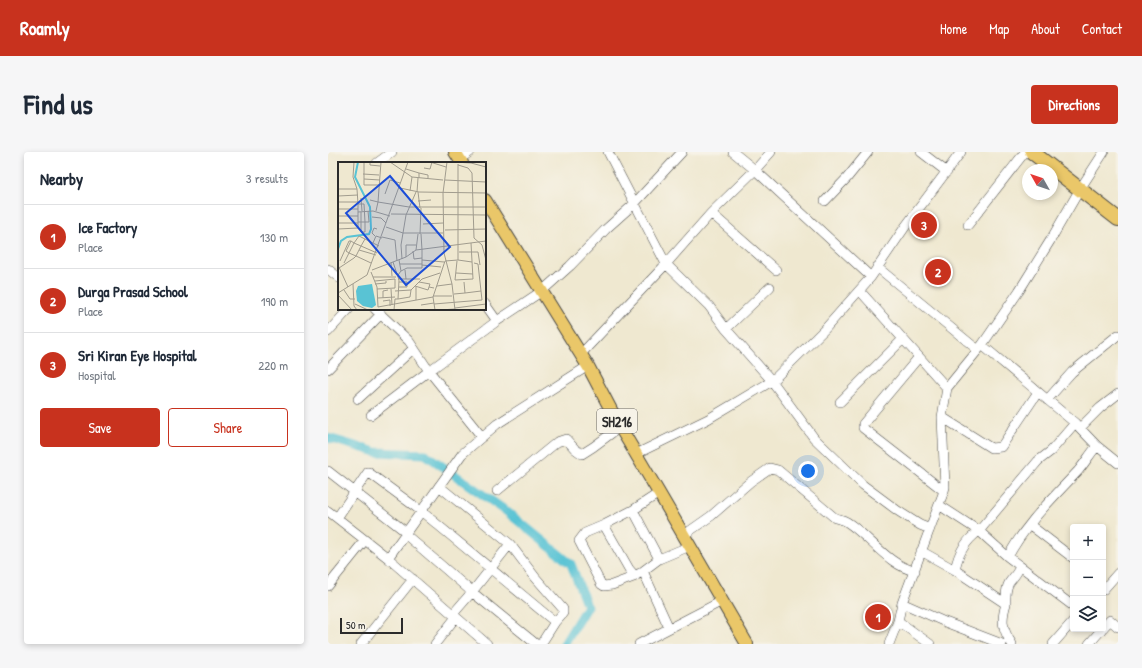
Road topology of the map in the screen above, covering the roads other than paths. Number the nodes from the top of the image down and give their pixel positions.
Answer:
1 (392, 152) edge
2 (608, 152) edge
3 (682, 152) edge
4 (733, 152) edge
5 (771, 152) edge
6 (868, 152) edge
7 (921, 152) edge
8 (961, 152) edge
9 (1025, 152) edge
10 (1032, 152) edge
11 (1104, 152) edge
12 (378, 162) edge
13 (755, 170) junction
14 (947, 172) junction
15 (1080, 189) junction
16 (825, 201) dead end
17 (486, 202) edge
18 (634, 204) junction
19 (711, 213) junction
20 (1118, 219) edge
21 (968, 224) dead end
22 (666, 264) junction
23 (877, 267) junction
24 (328, 269) edge
25 (776, 270) dead end
26 (338, 277) edge
27 (871, 277) junction
28 (770, 287) dead end
29 (542, 291) junction
30 (860, 291) junction
31 (486, 305) edge
32 (348, 310) edge
33 (378, 312) edge
34 (498, 321) junction
35 (726, 329) junction
36 (328, 332) edge
37 (1118, 335) edge
38 (903, 339) junction
39 (980, 347) junction
40 (413, 349) junction
41 (580, 354) junction
42 (919, 357) junction
43 (588, 366) junction
44 (328, 370) edge
45 (429, 371) junction
46 (772, 381) junction
47 (947, 388) junction
48 (1038, 392) junction
49 (1118, 394) edge
50 (358, 399) dead end
51 (1047, 400) junction
52 (840, 402) dead end
53 (371, 415) dead end
54 (942, 417) junction
55 (1077, 425) junction
56 (620, 427) junction
57 (482, 437) junction
58 (1097, 446) junction
59 (636, 454) junction
60 (1118, 463) edge
61 (328, 471) edge
62 (439, 486) junction
63 (497, 491) dead end
64 (944, 491) junction
65 (355, 492) junction
66 (659, 492) junction
67 (939, 505) junction
68 (633, 510) junction
69 (328, 511) edge
70 (421, 511) junction
71 (337, 518) junction
72 (604, 525) junction
73 (1030, 525) junction
74 (930, 529) junction
75 (979, 531) junction
76 (406, 533) junction
77 (365, 540) junction
78 (687, 541) junction
79 (510, 544) junction
80 (922, 551) junction
81 (1070, 556) edge
82 (1008, 557) junction
83 (388, 558) junction
84 (659, 559) junction
85 (1020, 566) junction
86 (491, 568) junction
87 (955, 570) junction
88 (915, 571) junction
89 (1118, 573) edge
90 (639, 574) junction
91 (413, 580) junction
92 (1106, 584) edge
93 (328, 586) edge
94 (472, 592) junction
95 (722, 601) junction
96 (902, 602) junction
97 (1006, 604) junction
98 (1070, 604) edge
99 (454, 616) junction
100 (898, 621) junction
101 (555, 622) junction
102 (1070, 624) edge
103 (1106, 624) edge
104 (1118, 627) edge
105 (669, 628) junction
106 (1099, 632) edge
107 (360, 644) edge
108 (435, 644) edge
109 (487, 644) edge
110 (536, 644) edge
111 (541, 644) edge
112 (638, 644) edge
113 (747, 644) edge
114 (889, 644) edge
115 (930, 644) edge
116 (1002, 644) edge
117 (1012, 644) edge
118 (1053, 644) edge
119 (1089, 644) edge

1 - 12 street
2 - 18 street
3 - 18 street
4 - 13 street
5 - 13 street
6 - 16 street
7 - 14 street
8 - 14 street
9 - 21 street
10 - 15 highway
11 - 15 street
13 - 19 street
13 - 27 street
14 - 23 street
15 - 20 highway
15 - 39 street
17 - 29 main road, SH216
18 - 22 street
18 - 29 street
19 - 22 street
19 - 25 street
22 - 35 street
22 - 41 street
23 - 27 street
23 - 39 street
24 - 26 street
27 - 30 street
28 - 35 street
29 - 34 street
29 - 41 main road, SH216
30 - 38 street
30 - 46 street
31 - 34 street
32 - 36 street
33 - 40 street
33 - 44 street
34 - 45 street
35 - 46 street
37 - 51 street
38 - 42 street
38 - 52 street
39 - 47 street
39 - 48 street
40 - 45 street
40 - 50 street
41 - 43 main road, SH216
42 - 47 street
42 - 64 street
43 - 56 main road, SH216
43 - 57 street
45 - 53 street
45 - 57 street
46 - 59 street
46 - 74 street
47 - 54 street
48 - 51 street
48 - 54 street
49 - 55 street
51 - 55 street
54 - 64 street
55 - 58 street
55 - 75 street
56 - 59 main road, SH216
56 - 63 street
57 - 62 street
58 - 60 street
58 - 73 street
59 - 66 main road, SH216
61 - 65 street
62 - 70 street
62 - 79 street
64 - 67 street
65 - 70 street
65 - 71 street
65 - 76 street
66 - 68 street
66 - 78 main road, SH216
67 - 74 street
67 - 75 street
68 - 72 street
68 - 84 street
69 - 71 street
70 - 76 street
70 - 86 street
71 - 77 street
72 - 90 street
72 - 90 street
73 - 81 street
73 - 82 street
74 - 80 street
75 - 82 street
75 - 87 street
76 - 83 street
76 - 94 street
77 - 83 street
77 - 93 street
78 - 84 street
78 - 88 street
78 - 95 main road, SH216
79 - 86 street
79 - 101 street
80 - 87 street
80 - 88 street
82 - 85 street
83 - 91 street
84 - 90 street
85 - 97 street
85 - 98 street
86 - 94 street
86 - 101 street
87 - 97 street
88 - 96 street
89 - 92 street
90 - 105 street
91 - 99 street
91 - 107 street
94 - 99 street
94 - 110 street
95 - 105 street
95 - 113 main road, SH216
96 - 100 street
96 - 116 street
97 - 117 street
99 - 108 street
99 - 109 street
100 - 114 street
100 - 115 street
101 - 111 street
102 - 118 street
103 - 104 street
105 - 112 street
106 - 119 street

